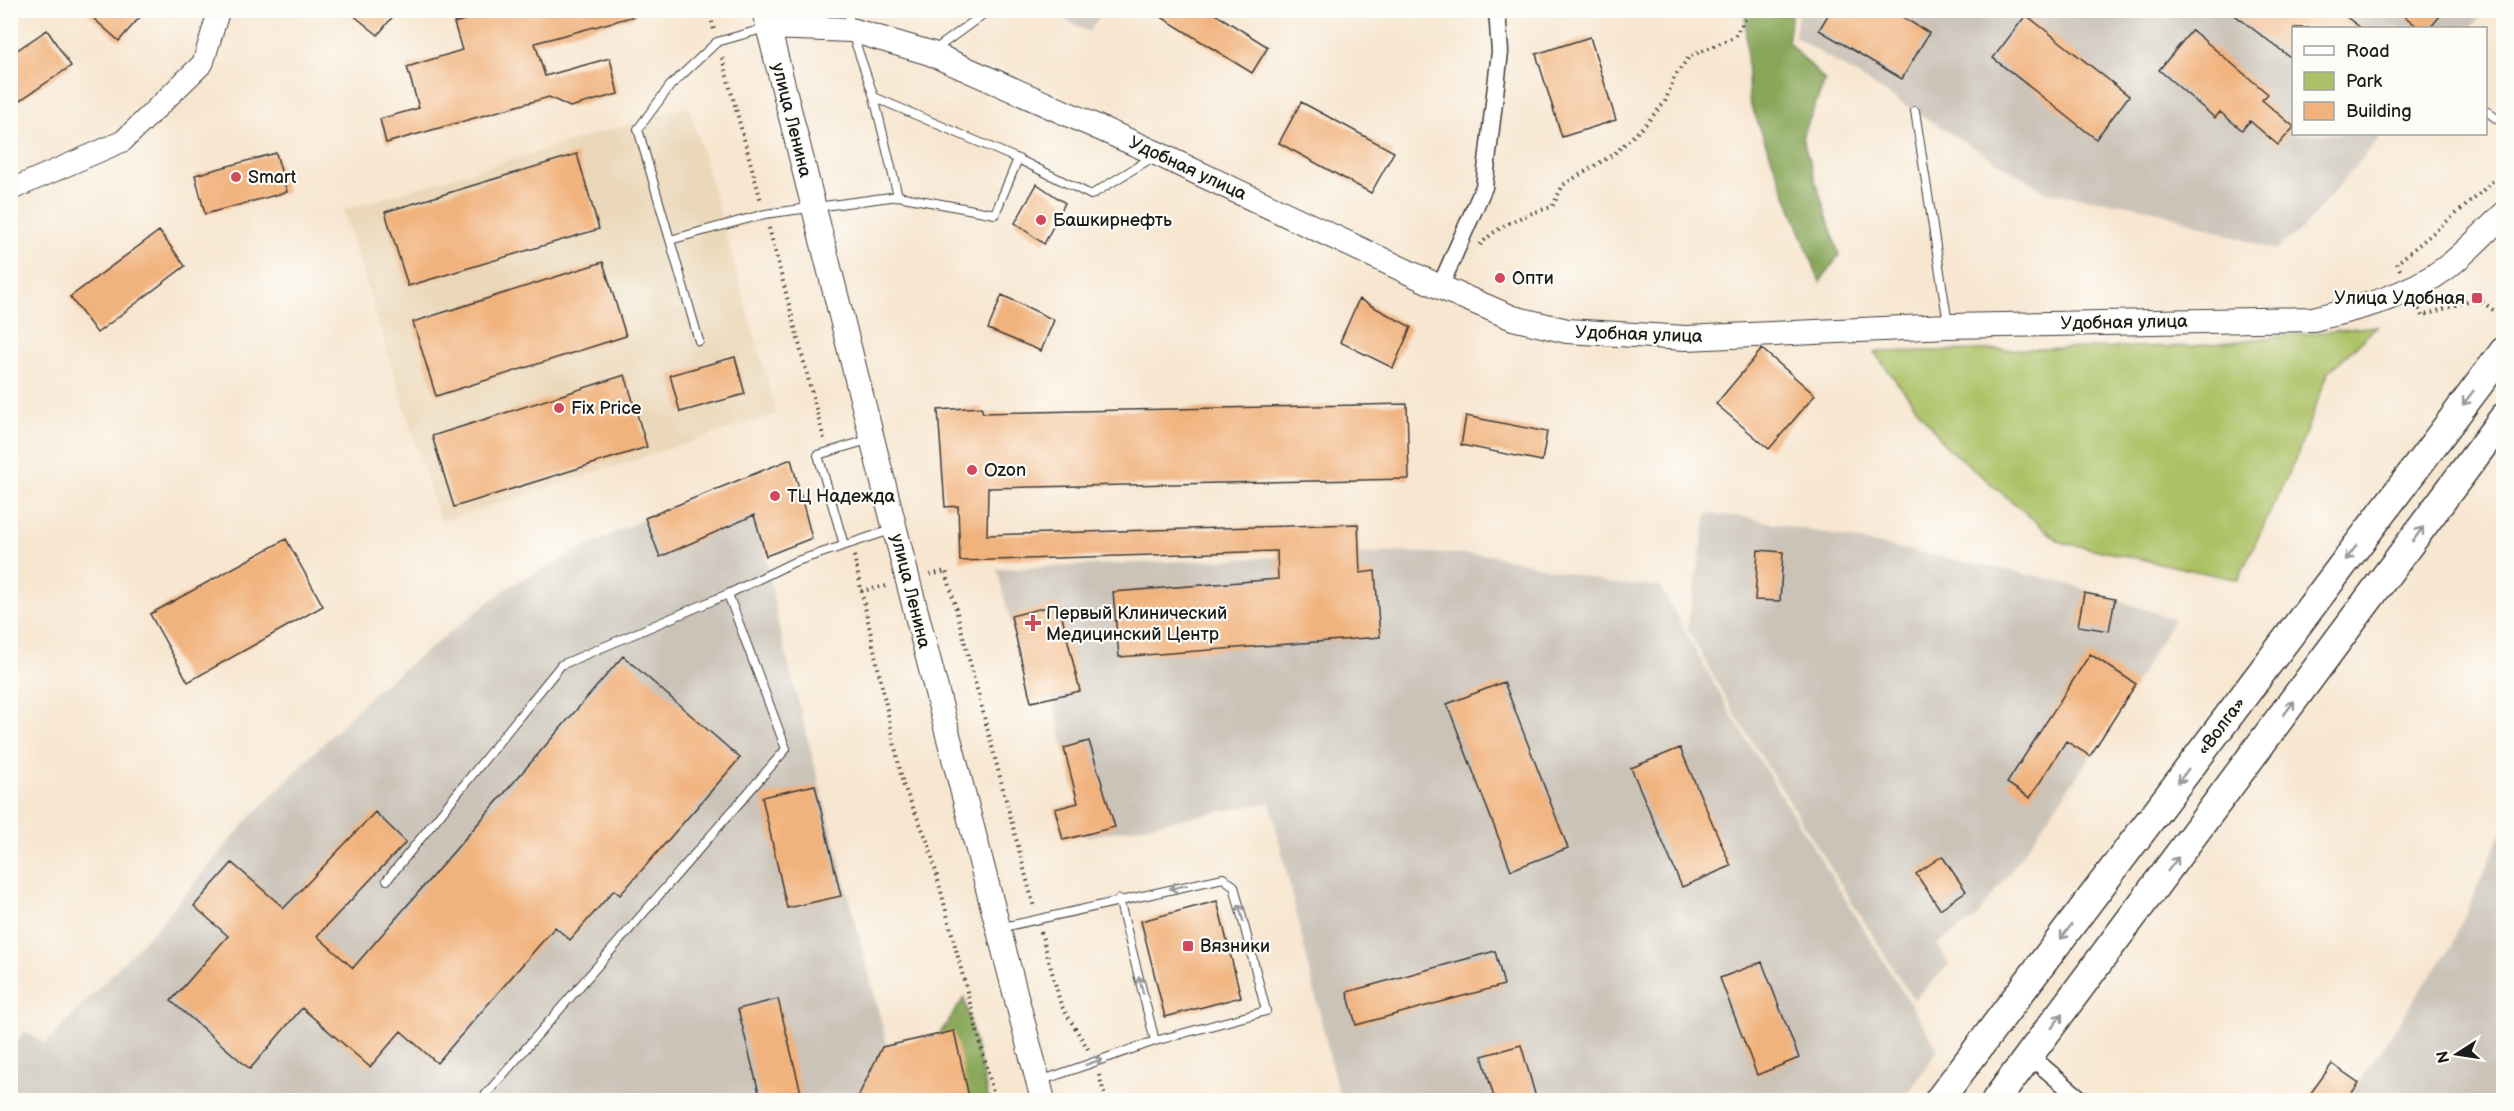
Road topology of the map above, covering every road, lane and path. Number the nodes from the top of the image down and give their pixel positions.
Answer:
1 (219, 10) edge
2 (990, 10) edge
3 (1497, 10) edge
4 (1751, 10) edge
5 (767, 19) edge
6 (849, 20) edge
7 (930, 53) junction
8 (874, 97) junction
9 (1915, 111) dead end
10 (2487, 112) edge
11 (2504, 124) edge
12 (1158, 154) junction
13 (1018, 159) junction
14 (10, 190) edge
15 (898, 196) junction
16 (814, 207) junction
17 (2504, 214) edge
18 (670, 240) junction
19 (1476, 250) dead end
20 (1440, 287) junction
21 (1948, 326) junction
22 (699, 341) dead end
23 (2504, 351) edge
24 (2504, 417) edge
25 (872, 439) junction
26 (894, 529) junction
27 (844, 545) junction
28 (908, 581) junction
29 (861, 591) dead end
30 (728, 594) junction
31 (387, 880) dead end
32 (1119, 899) junction
33 (1037, 919) junction
34 (999, 928) junction
35 (1155, 1041) junction
36 (2030, 1056) junction
37 (1095, 1062) junction
38 (1041, 1091) edge
39 (481, 1101) edge
40 (1106, 1101) edge
41 (1939, 1101) edge
42 (1996, 1101) edge
43 (2082, 1101) edge

1 - 14 street
2 - 7 lane
3 - 20 street
4 - 19 path
5 - 6 main road, Удобная улица
5 - 16 main road, улица Ленина
5 - 18 lane
6 - 7 main road, Удобная улица
6 - 8 lane
7 - 12 main road, Удобная улица
8 - 13 lane
8 - 15 lane
9 - 21 lane
10 - 11 lane
12 - 13 lane
12 - 20 main road, Удобная улица
13 - 15 lane
15 - 16 lane
16 - 18 lane
16 - 25 main road, улица Ленина
17 - 21 main road, Удобная улица
18 - 22 lane
20 - 21 main road, Удобная улица
23 -> 41 highway, «Волга»
36 -> 24 highway
25 - 26 main road, улица Ленина
25 - 27 lane
26 - 27 lane
26 - 28 main road, улица Ленина
27 - 30 lane
28 - 29 path
28 - 33 path
28 - 34 main road, улица Ленина
30 - 31 lane
30 - 39 lane
32 - 33 lane
35 -> 32 lane
35 -> 32 lane
33 - 34 lane
33 - 37 path
34 - 38 main road, улица Ленина
35 - 37 lane
36 - 42 highway
36 - 43 street
38 -> 37 lane
37 - 40 path

